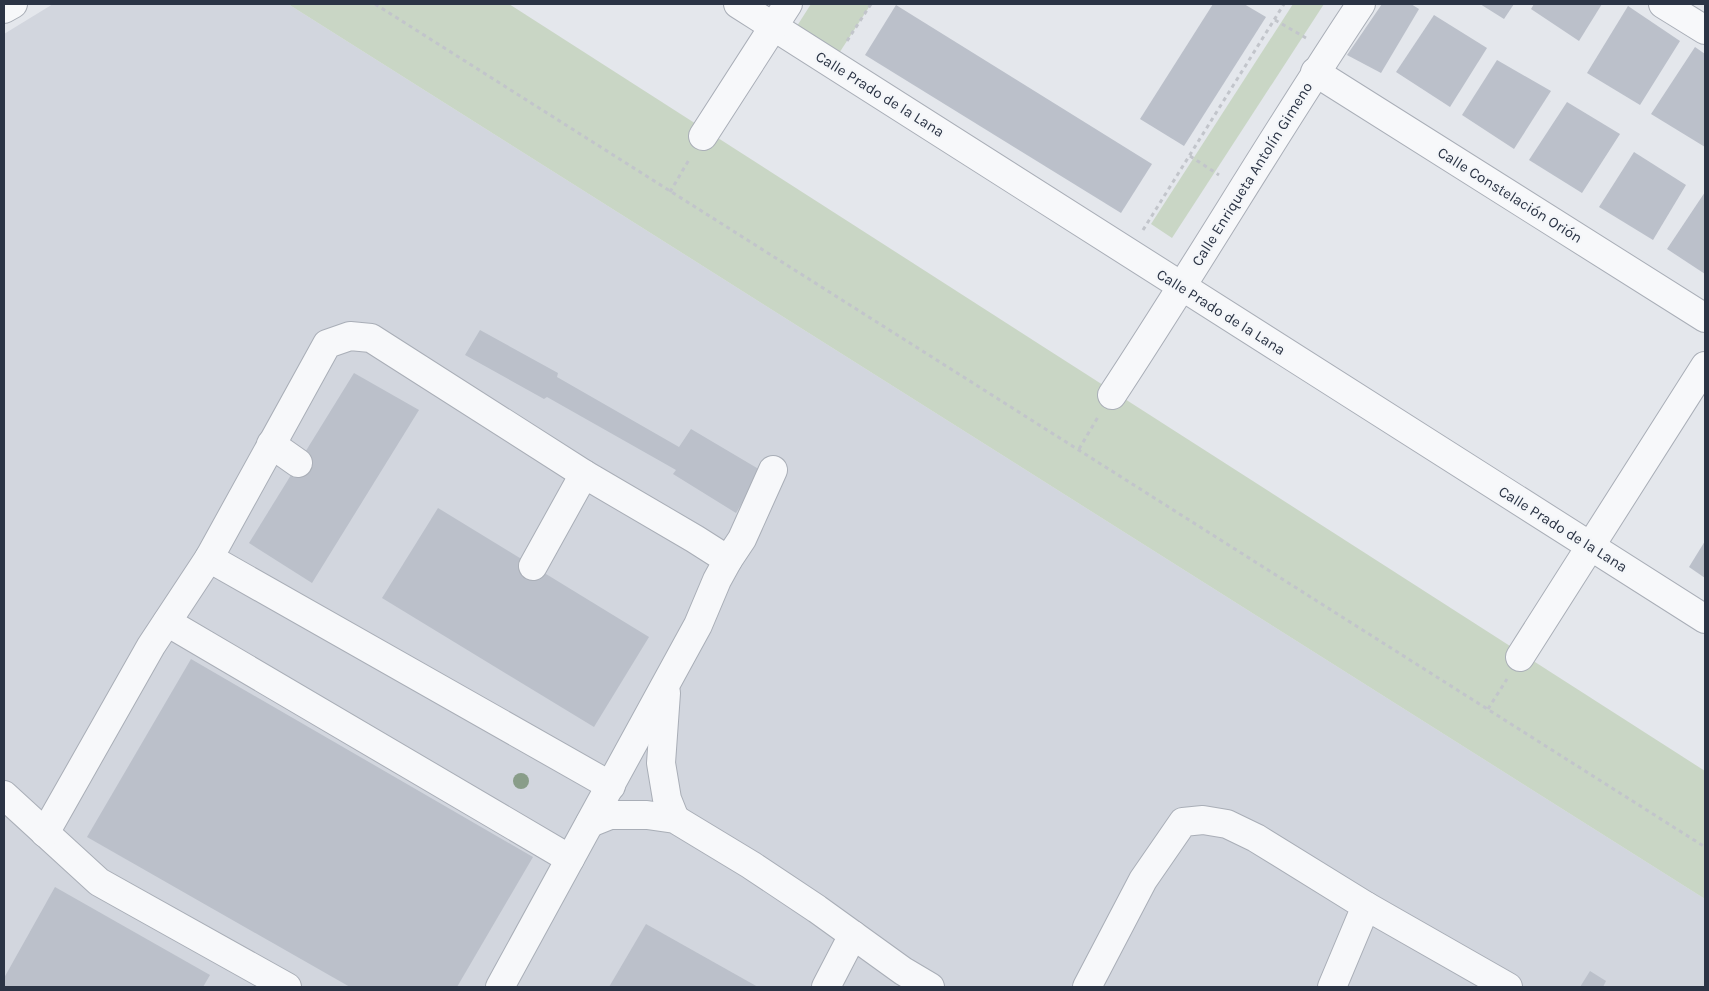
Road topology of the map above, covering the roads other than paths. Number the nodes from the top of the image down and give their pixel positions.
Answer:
1 (13, 4) edge
2 (738, 4) edge
3 (788, 4) edge
4 (1361, 4) edge
5 (1663, 4) edge
6 (4, 9) edge
7 (774, 26) junction
8 (1705, 30) edge
9 (1316, 72) junction
10 (703, 136) road end
11 (1182, 286) junction
12 (1705, 318) edge
13 (1705, 366) edge
14 (1112, 395) road end
15 (271, 444) junction
16 (298, 463) dead end
17 (772, 470) dead end
18 (584, 474) junction
19 (1590, 545) junction
20 (209, 558) junction
21 (728, 560) junction
22 (533, 566) dead end
23 (1705, 619) edge
24 (167, 622) junction
25 (1520, 657) road end
26 (667, 682) junction
27 (610, 786) junction
28 (4, 795) edge
29 (676, 819) junction
30 (590, 823) junction
31 (45, 833) junction
32 (570, 859) junction
33 (1366, 906) junction
34 (853, 935) junction
35 (287, 987) edge
36 (500, 987) edge
37 (826, 987) edge
38 (930, 987) edge
39 (1087, 987) edge
40 (1332, 987) edge
41 (1508, 987) edge

1 - 6 street
2 - 7 street, Calle Prado de la Lana
3 - 7 street
4 - 9 street, Calle Enriqueta Antolín Gimeno
5 - 8 street
7 - 10 street
7 - 11 street, Calle Prado de la Lana
9 - 11 street, Calle Enriqueta Antolín Gimeno
9 - 12 street, Calle Constelación Orión
11 - 14 street, Calle Enriqueta Antolín Gimeno
11 - 19 street, Calle Prado de la Lana
13 - 19 street
15 - 16 street
15 - 18 street
15 - 20 street
17 - 21 street
18 - 21 street
18 - 22 street
19 - 23 street, Calle Prado de la Lana
19 - 25 street
20 - 24 street
20 - 27 street
21 - 26 street
24 - 31 street
24 - 32 street
26 - 27 street
26 - 29 street
27 - 30 street
28 - 31 street
29 - 30 street
29 - 34 street
30 - 32 street
31 - 35 street
32 - 36 street
33 - 39 street
33 - 40 street
33 - 41 street
34 - 37 street
34 - 38 street

